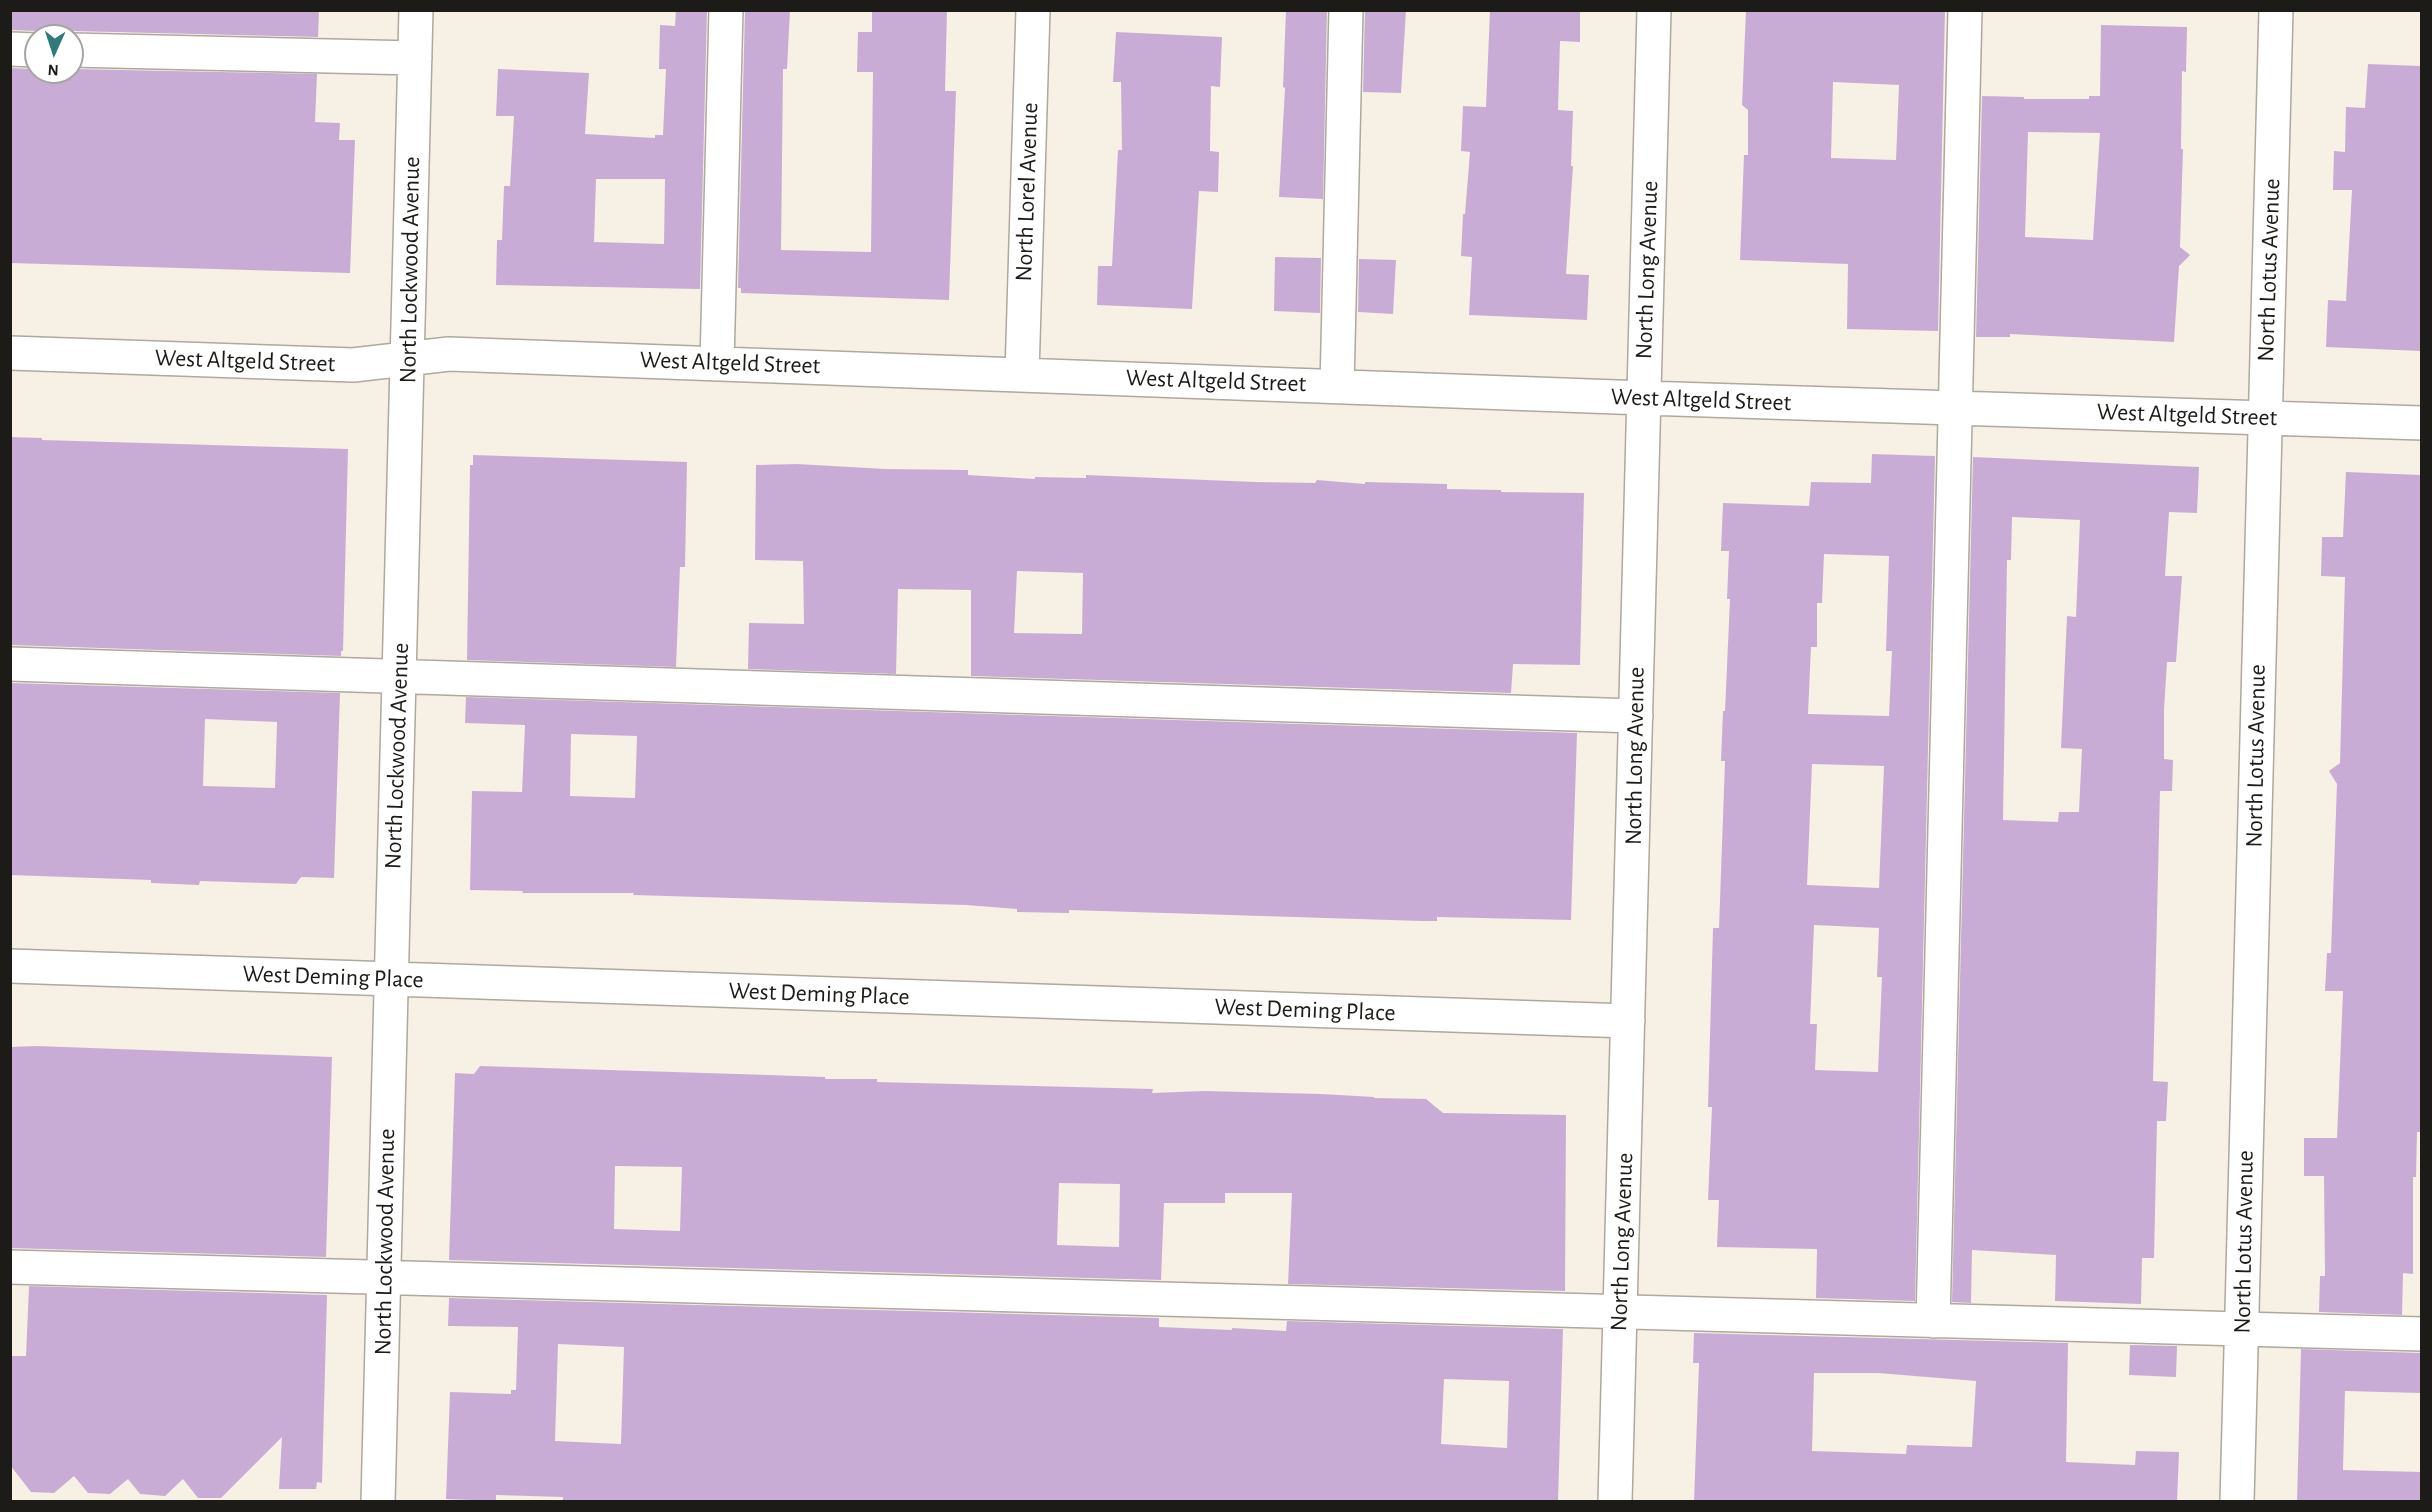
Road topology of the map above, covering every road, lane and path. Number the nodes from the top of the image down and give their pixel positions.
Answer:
1 (416, 10) edge
2 (726, 10) edge
3 (1033, 10) edge
4 (1346, 10) edge
5 (1654, 10) edge
6 (1965, 10) edge
7 (2276, 10) edge
8 (84, 50) edge
9 (415, 58) junction
10 (10, 352) edge
11 (408, 359) junction
12 (717, 363) junction
13 (1022, 374) junction
14 (1337, 386) junction
15 (1644, 398) junction
16 (1955, 408) junction
17 (2265, 418) junction
18 (2421, 423) edge
19 (10, 663) edge
20 (399, 676) junction
21 (1636, 716) junction
22 (10, 966) edge
23 (391, 979) junction
24 (1628, 1021) junction
25 (10, 1267) edge
26 (384, 1277) junction
27 (1620, 1312) junction
28 (1933, 1321) junction
29 (2242, 1329) junction
30 (2421, 1334) edge
31 (378, 1502) edge
32 (1615, 1502) edge
33 (2237, 1502) edge

1 - 9 street, North Lockwood Avenue
2 - 12 street
3 - 13 street, North Lorel Avenue
4 - 14 street
5 - 15 street, North Long Avenue
6 - 16 street
7 - 17 street, North Lotus Avenue
8 - 9 street
9 - 11 street, North Lockwood Avenue
10 - 11 street, West Altgeld Street
11 - 12 street, West Altgeld Street
11 - 20 street, North Lockwood Avenue
12 - 13 street, West Altgeld Street
13 - 14 street, West Altgeld Street
14 - 15 street, West Altgeld Street
15 - 16 street, West Altgeld Street
15 - 21 street, North Long Avenue
16 - 17 street, West Altgeld Street
16 - 28 street
17 - 18 street, West Altgeld Street
17 - 29 street, North Lotus Avenue
19 - 20 street
20 - 21 street
20 - 23 street, North Lockwood Avenue
21 - 24 street, North Long Avenue
22 - 23 street, West Deming Place
23 - 24 street, West Deming Place
23 - 26 street, North Lockwood Avenue
24 - 27 street, North Long Avenue
25 - 26 street
26 - 27 street
26 - 31 street, North Lockwood Avenue
27 - 28 street
27 - 32 street, North Long Avenue
28 - 29 street
29 - 30 street
29 - 33 street, North Lotus Avenue

